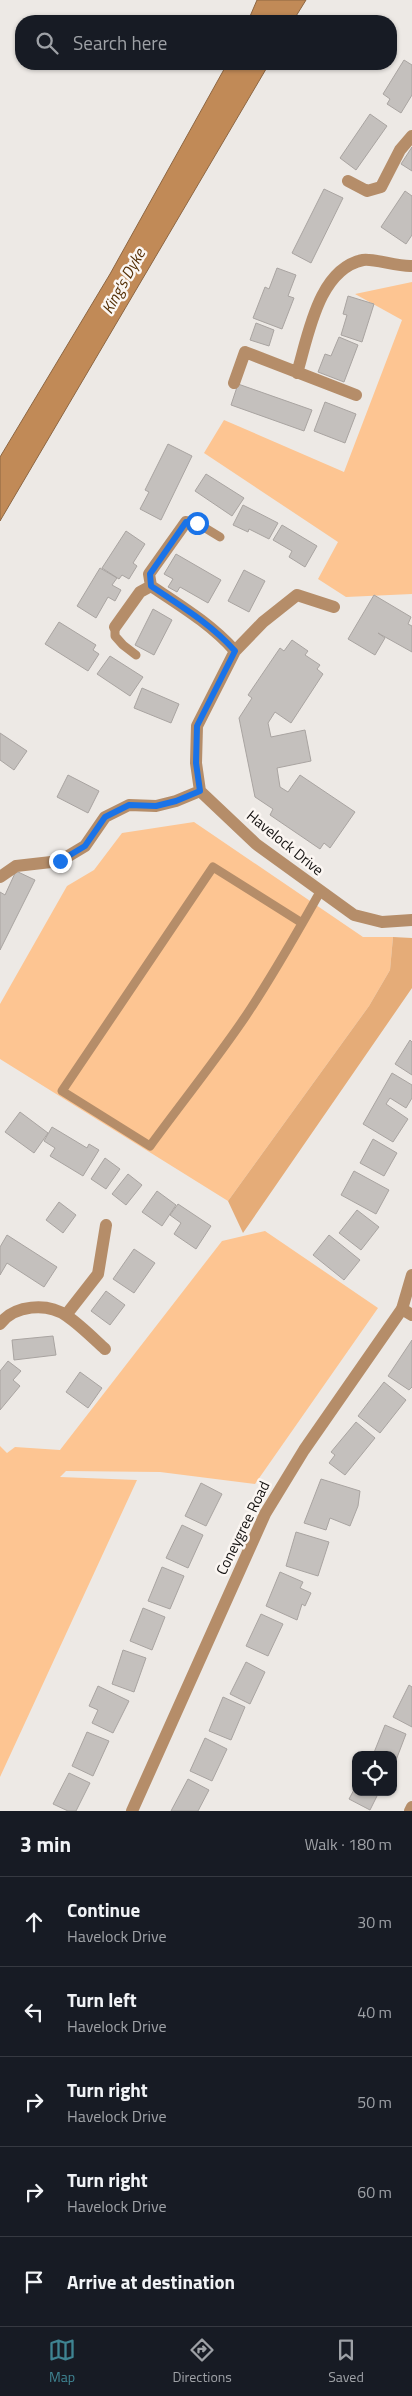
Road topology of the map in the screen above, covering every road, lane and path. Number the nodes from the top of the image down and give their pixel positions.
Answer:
1 (412, 136) edge
2 (348, 181) dead end
3 (412, 266) edge
4 (297, 374) junction
5 (234, 383) dead end
6 (356, 395) dead end
7 (186, 522) joint
8 (220, 536) dead end
9 (151, 586) junction
10 (334, 607) dead end
11 (115, 627) joint
12 (235, 651) junction
13 (136, 655) dead end
14 (200, 791) junction
15 (0, 877) edge
16 (320, 892) junction
17 (412, 920) edge
18 (302, 923) junction
19 (106, 1225) dead end
20 (412, 1275) edge
21 (407, 1312) edge
22 (66, 1315) junction
23 (0, 1324) edge
24 (105, 1349) dead end
25 (412, 1807) edge
26 (132, 1811) edge
27 (410, 1811) edge

1 - 2 street
3 - 4 street
4 - 5 street
4 - 6 street
7 - 8 lane
7 - 9 street
9 - 11 street
9 - 12 street
10 - 12 street
11 - 13 lane
12 - 14 street
14 - 15 street
14 - 16 street, Havelock Drive
16 - 17 street, Havelock Drive
16 - 18 lane
18 - 18 lane
19 - 22 street
20 - 21 street, Coneygree Road
21 - 26 street, Coneygree Road
22 - 23 street
22 - 24 street
25 - 27 street

